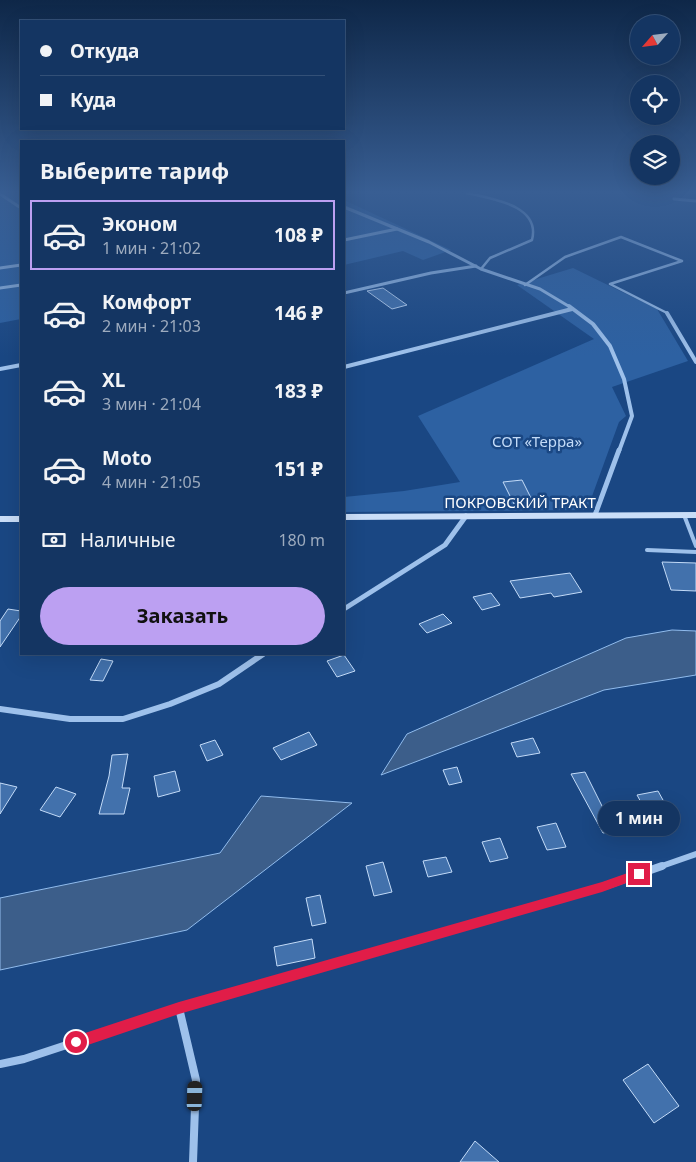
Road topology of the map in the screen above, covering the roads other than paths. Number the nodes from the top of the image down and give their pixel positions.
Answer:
1 (437, 247) edge
2 (515, 247) edge
3 (592, 247) edge
4 (647, 247) edge
5 (20, 265) edge
6 (477, 266) junction
7 (0, 268) edge
8 (481, 269) junction
9 (20, 284) edge
10 (525, 285) junction
11 (0, 288) edge
12 (345, 293) edge
13 (572, 309) junction
14 (667, 313) joint
15 (696, 362) edge
16 (20, 365) edge
17 (345, 367) edge
18 (0, 369) edge
19 (595, 515) junction
20 (684, 515) junction
21 (696, 515) edge
22 (466, 516) junction
23 (345, 517) edge
24 (0, 519) edge
25 (20, 519) edge
26 (696, 546) edge
27 (647, 550) dead end
28 (696, 552) edge
29 (345, 608) edge
30 (262, 655) edge
31 (0, 709) edge
32 (696, 854) edge
33 (179, 1008) junction
34 (0, 1064) edge
35 (193, 1162) edge

1 - 6 street
2 - 8 lane
3 - 10 lane
4 - 14 lane
5 - 7 street
6 - 8 street
6 - 12 street
8 - 10 street
9 - 11 street
10 - 13 street
13 - 17 street
13 - 19 street
14 - 15 street
16 - 18 street
19 - 20 main road, ПОКРОВСКИЙ ТРАКТ
19 - 22 main road, ПОКРОВСКИЙ ТРАКТ
20 - 21 main road, ПОКРОВСКИЙ ТРАКТ
20 - 26 lane
22 - 23 main road, ПОКРОВСКИЙ ТРАКТ
22 - 29 street
24 - 25 main road
27 - 28 lane
30 - 31 street
32 - 33 street
33 - 34 street
33 - 35 street

